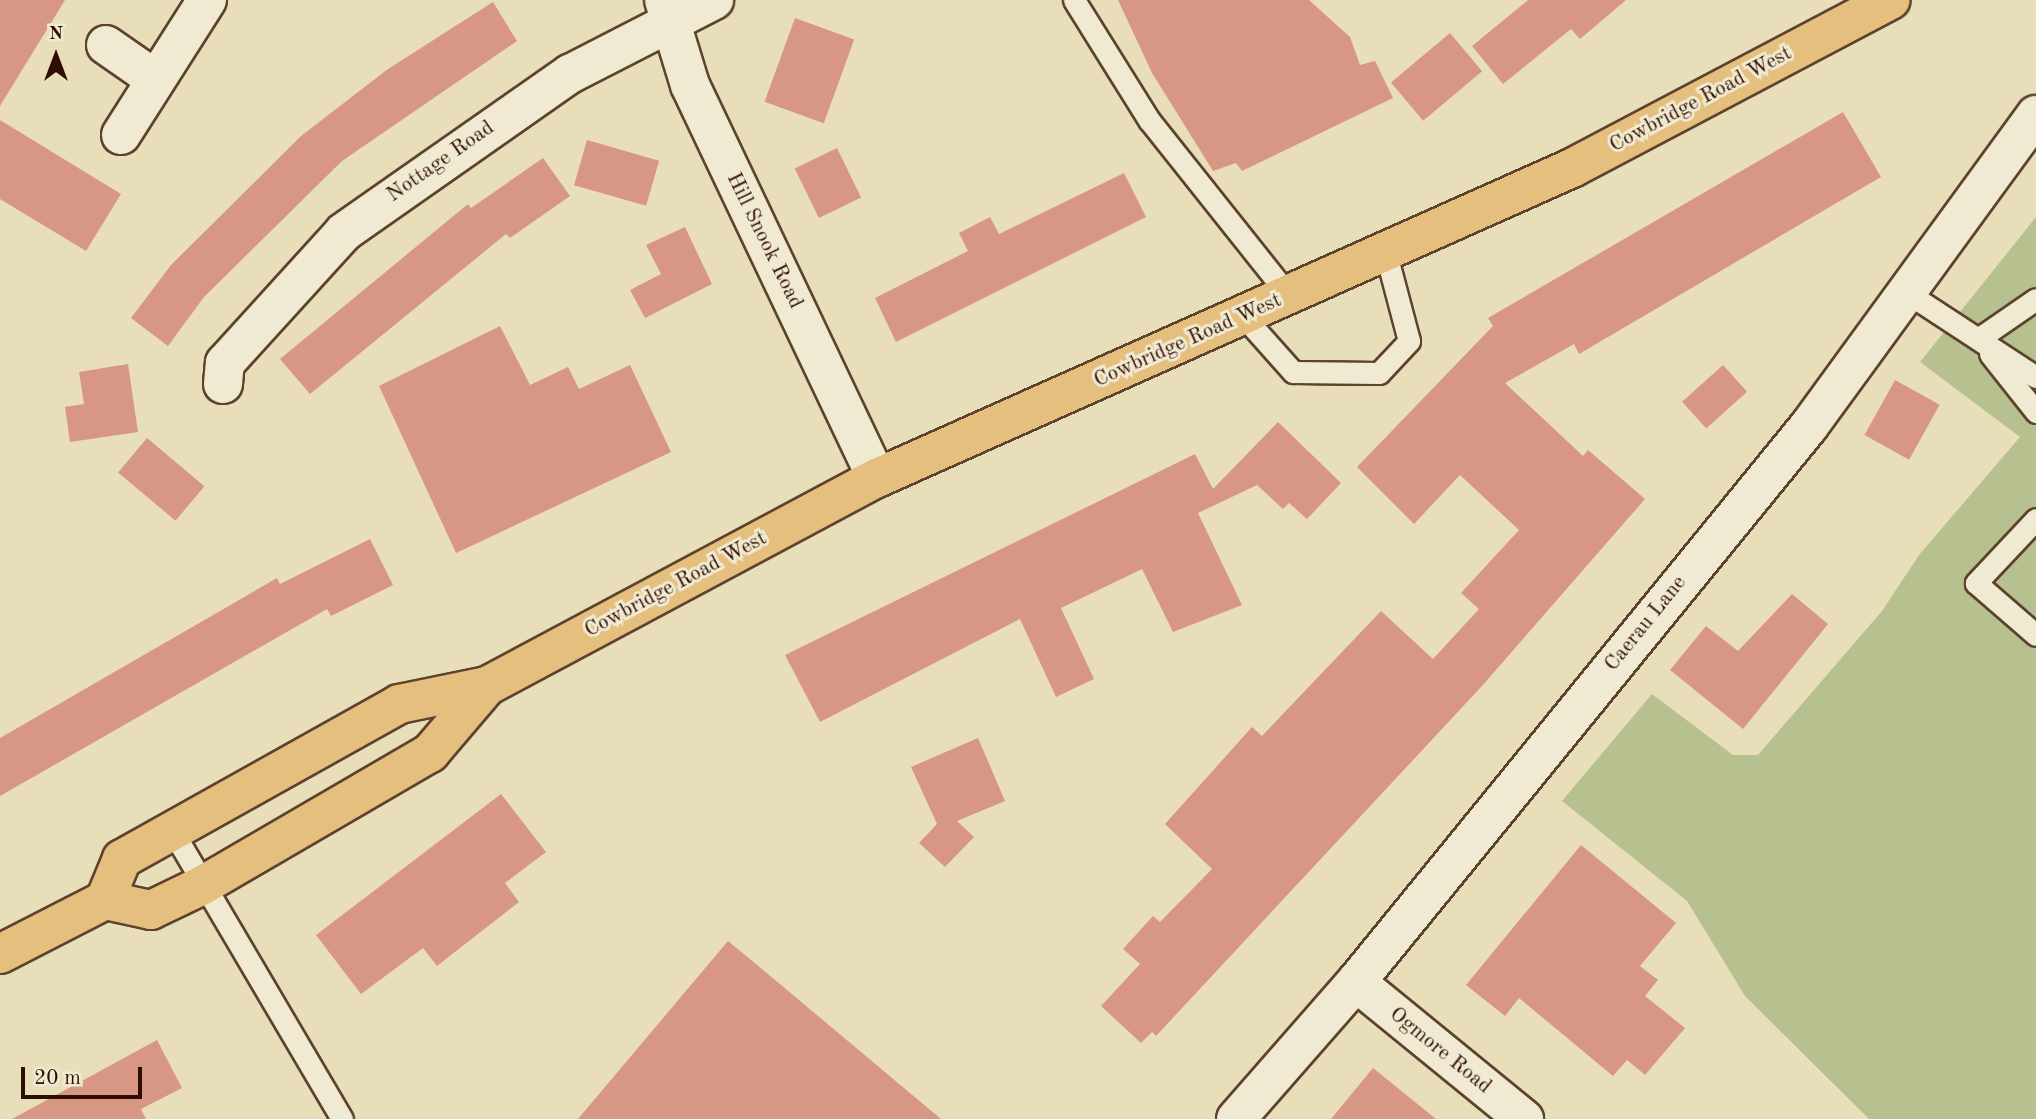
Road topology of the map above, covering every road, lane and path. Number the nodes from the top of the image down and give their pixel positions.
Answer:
1 (207, 0) edge
2 (714, 0) edge
3 (1074, 0) edge
4 (1890, 0) edge
5 (667, 12) edge
6 (106, 45) dead end
7 (155, 79) junction
8 (2036, 115) edge
9 (121, 135) dead end
10 (1386, 254) junction
11 (1906, 292) junction
12 (1289, 296) junction
13 (2036, 299) edge
14 (1244, 317) junction
15 (1978, 339) junction
16 (2036, 377) edge
17 (223, 384) dead end
18 (2036, 412) edge
19 (877, 478) junction
20 (2036, 519) edge
21 (2036, 635) edge
22 (487, 687) junction
23 (173, 832) junction
24 (203, 885) junction
25 (105, 900) junction
26 (0, 954) edge
27 (1356, 982) junction
28 (342, 1119) edge
29 (1236, 1119) edge
30 (1524, 1119) edge

1 - 7 street
2 - 5 street, Nottage Road
3 - 12 lane
4 - 10 highway, Cowbridge Road West
5 - 17 street, Nottage Road
5 - 19 street, Hill Snook Road
6 - 7 street
7 - 9 street
8 - 11 street, Caerau Lane
10 - 12 highway, Cowbridge Road West
10 - 14 lane
11 - 15 lane
11 - 27 street, Caerau Lane
12 - 14 highway, Cowbridge Road West
13 - 15 lane
14 - 19 highway, Cowbridge Road West
15 - 16 lane
15 - 18 lane
19 - 22 highway, Cowbridge Road West
20 - 21 lane
22 - 23 highway, Cowbridge Road West
22 - 24 highway, Cowbridge Road West
23 - 24 lane
23 - 25 highway, Cowbridge Road West
24 - 25 highway, Cowbridge Road West
24 - 28 lane
25 - 26 highway
27 - 29 street, Caerau Lane
27 - 30 street, Ogmore Road

